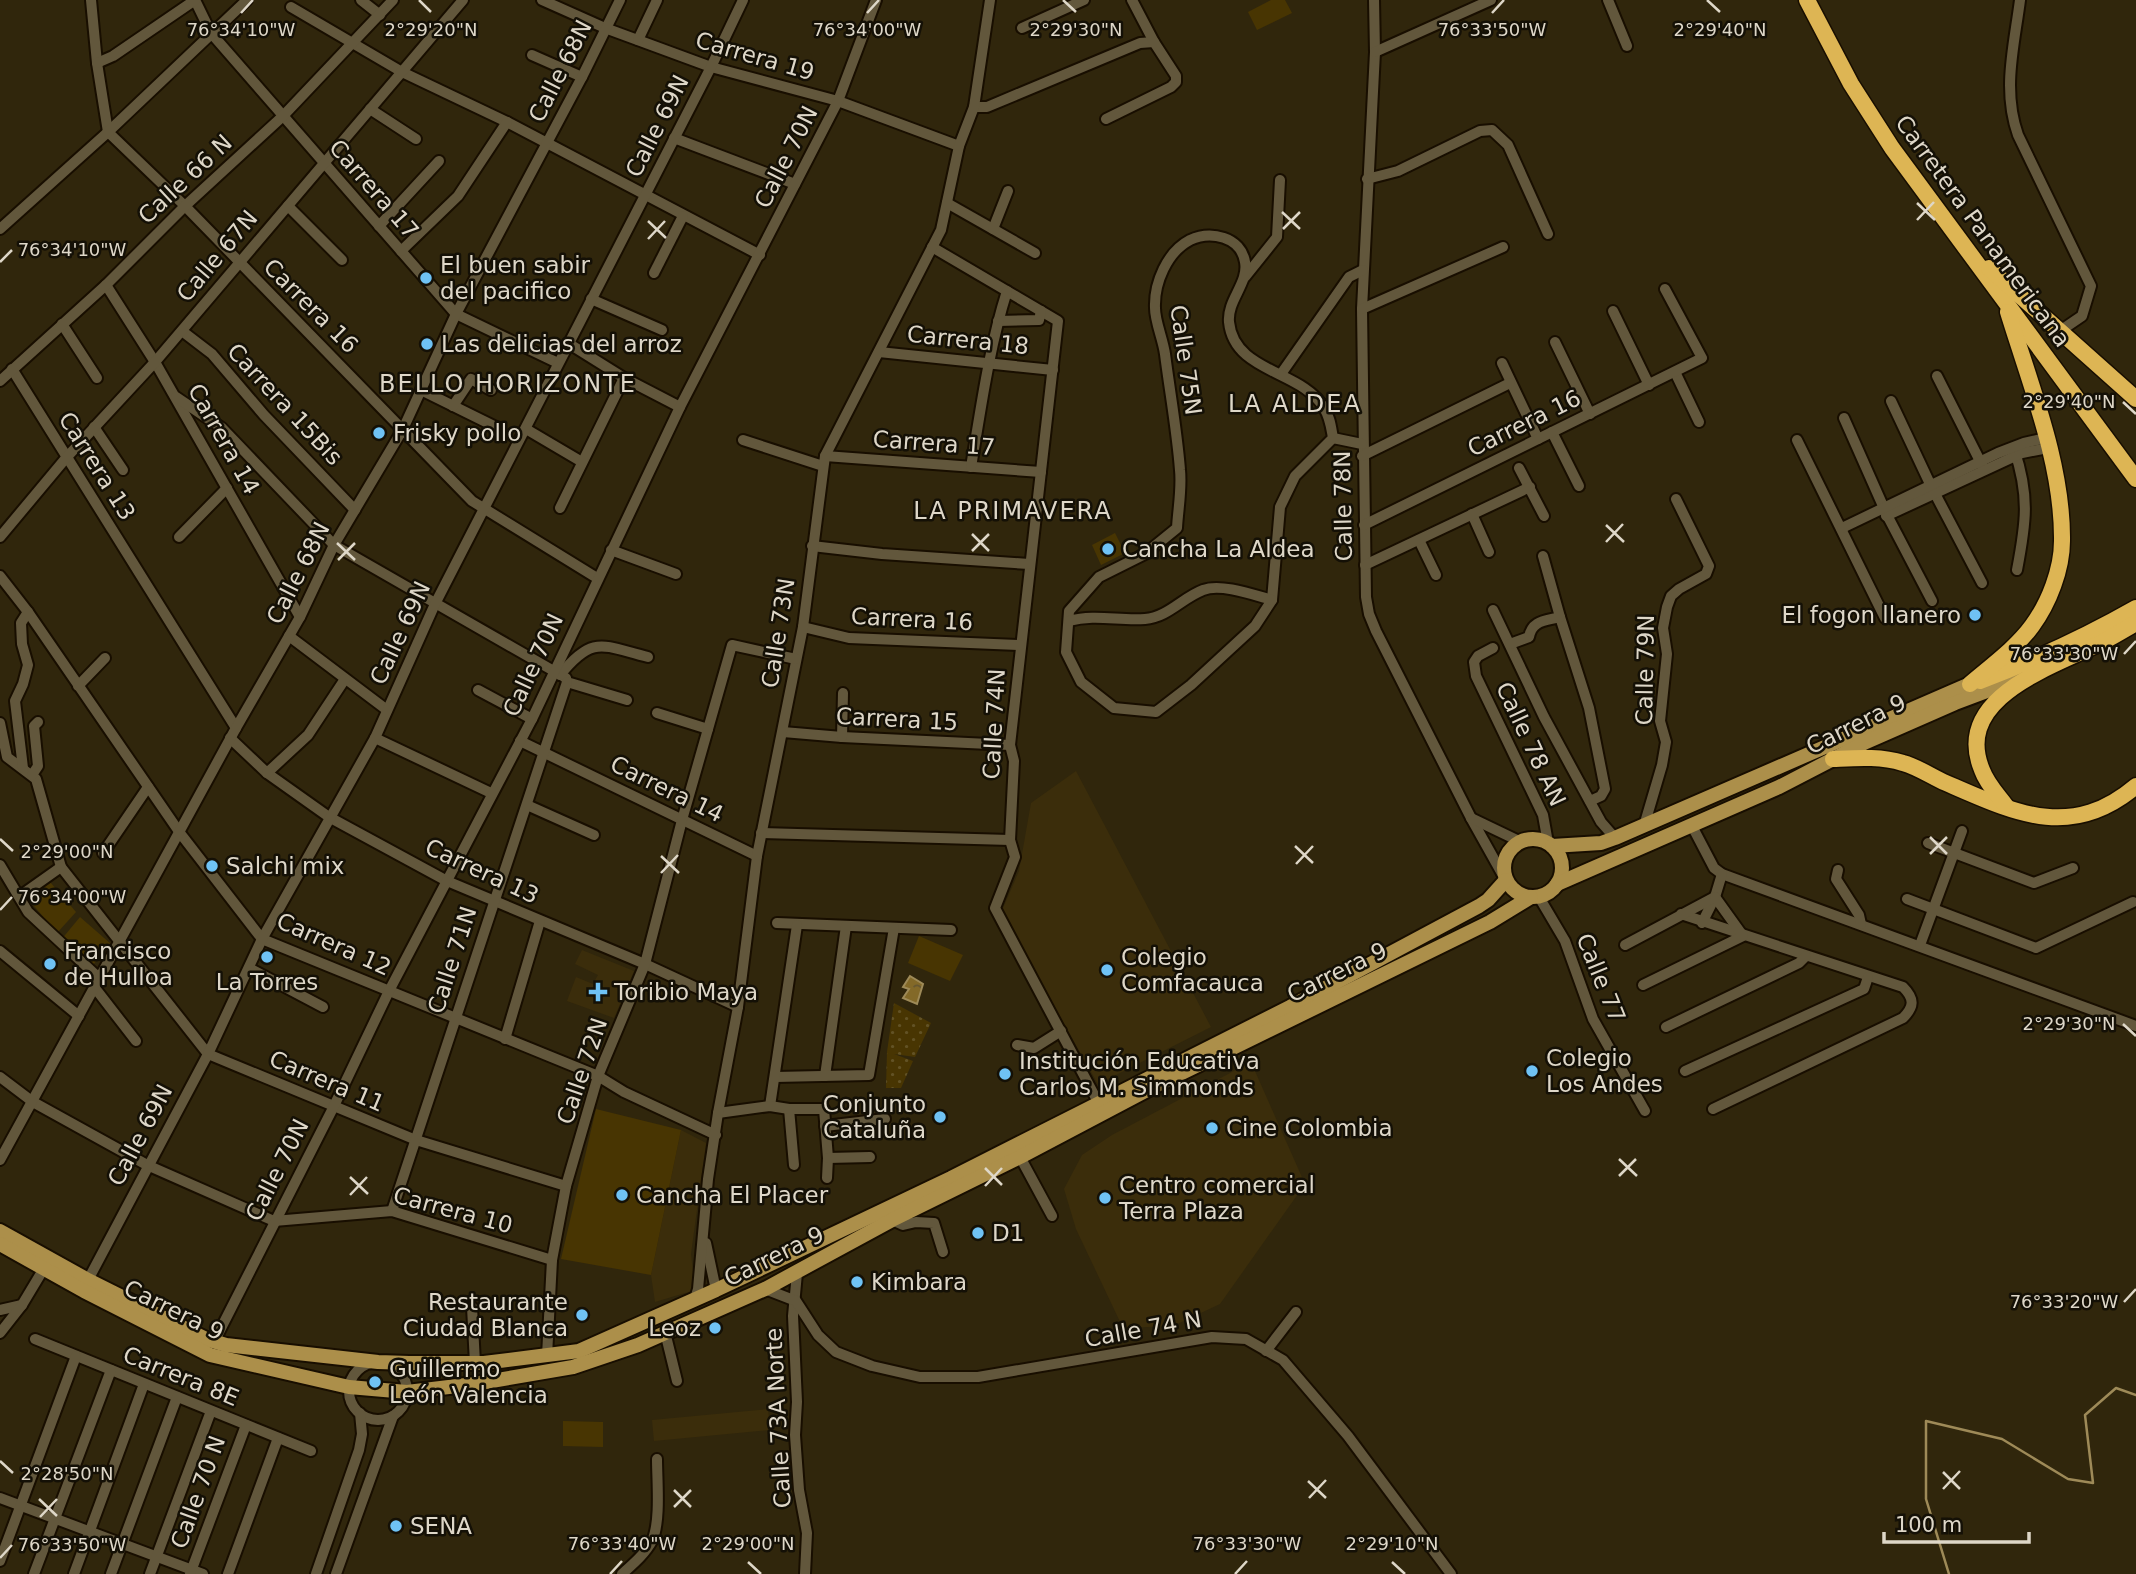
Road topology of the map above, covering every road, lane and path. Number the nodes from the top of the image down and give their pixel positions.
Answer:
1 (91, 0) edge
2 (195, 0) edge
3 (247, 0) edge
4 (360, 0) edge
5 (393, 0) edge
6 (463, 0) edge
7 (620, 0) edge
8 (657, 0) edge
9 (743, 0) edge
10 (876, 0) edge
11 (990, 0) edge
12 (1084, 0) edge
13 (1132, 0) edge
14 (1374, 0) edge
15 (1491, 0) edge
16 (1608, 0) edge
17 (1807, 0) edge
18 (2020, 0) edge
19 (549, 1) edge
20 (291, 7) dead end
21 (380, 15) junction
22 (605, 28) junction
23 (1023, 28) dead end
24 (211, 33) junction
25 (638, 40) junction
26 (1154, 43) junction
27 (352, 44) junction
28 (1627, 46) dead end
29 (1375, 52) junction
30 (532, 55) dead end
31 (97, 63) junction
32 (711, 67) junction
33 (402, 72) junction
34 (582, 77) junction
35 (838, 101) junction
36 (974, 107) junction
37 (370, 109) junction
38 (283, 117) junction
39 (1106, 119) dead end
40 (508, 122) junction
41 (108, 132) junction
42 (674, 138) junction
43 (416, 139) dead end
44 (547, 143) junction
45 (958, 146) junction
46 (439, 161) dead end
47 (324, 163) junction
48 (1367, 179) junction
49 (1280, 180) dead end
50 (794, 184) junction
51 (1008, 191) dead end
52 (645, 195) junction
53 (947, 203) junction
54 (185, 206) junction
55 (288, 206) junction
56 (683, 215) junction
57 (1, 226) edge
58 (379, 226) junction
59 (993, 229) junction
60 (1548, 234) dead end
61 (932, 247) junction
62 (1503, 247) dead end
63 (1966, 248) junction
64 (401, 251) junction
65 (1035, 253) dead end
66 (760, 255) junction
67 (342, 260) dead end
68 (239, 263) junction
69 (1363, 270) junction
70 (654, 273) dead end
71 (1243, 279) junction
72 (106, 285) junction
73 (1665, 289) dead end
74 (1007, 291) junction
75 (591, 299) junction
76 (2004, 300) junction
77 (1362, 309) junction
78 (1041, 311) junction
79 (1613, 312) dead end
80 (456, 314) junction
81 (998, 321) junction
82 (62, 324) junction
83 (662, 330) dead end
84 (182, 331) junction
85 (2060, 331) junction
86 (1555, 342) dead end
87 (568, 343) junction
88 (879, 352) junction
89 (155, 362) junction
90 (558, 363) junction
91 (989, 363) junction
92 (1502, 363) dead end
93 (12, 369) junction
94 (1053, 370) junction
95 (1675, 372) junction
96 (1281, 374) junction
97 (1937, 376) dead end
98 (624, 378) junction
99 (97, 379) dead end
100 (0, 381) edge
101 (1510, 383) junction
102 (1649, 384) junction
103 (421, 390) junction
104 (491, 390) dead end
105 (176, 397) junction
106 (2136, 399) edge
107 (1891, 401) dead end
108 (453, 406) junction
109 (680, 407) junction
110 (1590, 414) junction
111 (1844, 418) dead end
112 (1699, 422) dead end
113 (94, 427) junction
114 (403, 429) junction
115 (500, 429) dead end
116 (526, 429) junction
117 (1552, 432) junction
118 (1333, 438) junction
119 (1538, 439) junction
120 (743, 440) dead end
121 (1797, 440) dead end
122 (2047, 443) junction
123 (1362, 450) junction
124 (2015, 451) junction
125 (66, 458) junction
126 (824, 461) junction
127 (582, 462) junction
128 (1983, 466) junction
129 (971, 467) junction
130 (1519, 468) dead end
131 (123, 470) dead end
132 (1041, 472) junction
133 (2136, 479) edge
134 (1579, 486) dead end
135 (1530, 487) junction
136 (227, 488) junction
137 (1933, 489) junction
138 (1676, 499) dead end
139 (484, 508) junction
140 (560, 508) dead end
141 (355, 510) junction
142 (1885, 512) junction
143 (1472, 514) junction
144 (1544, 516) dead end
145 (1364, 525) junction
146 (1844, 531) junction
147 (0, 537) edge
148 (179, 537) dead end
149 (1419, 540) junction
150 (334, 545) junction
151 (812, 546) junction
152 (611, 550) junction
153 (1489, 552) dead end
154 (1543, 556) dead end
155 (1029, 564) junction
156 (1366, 565) junction
157 (2017, 570) dead end
158 (676, 574) dead end
159 (1436, 575) dead end
160 (0, 576) edge
161 (597, 578) junction
162 (1982, 583) dead end
163 (1272, 600) junction
164 (1932, 601) dead end
165 (435, 604) junction
166 (2136, 608) edge
167 (1493, 610) dead end
168 (28, 612) junction
169 (300, 617) junction
170 (1560, 617) junction
171 (1885, 618) dead end
172 (1069, 621) junction
173 (2136, 622) edge
174 (803, 627) junction
175 (289, 636) junction
176 (1510, 644) junction
177 (1020, 645) junction
178 (1493, 648) dead end
179 (648, 657) dead end
180 (105, 658) dead end
181 (796, 659) junction
182 (2038, 672) junction
183 (560, 676) junction
184 (345, 679) junction
185 (1970, 684) junction
186 (78, 686) junction
187 (478, 690) dead end
188 (843, 693) dead end
189 (627, 700) dead end
190 (387, 710) junction
191 (657, 713) dead end
192 (532, 719) junction
193 (38, 722) dead end
194 (0, 723) edge
195 (708, 729) junction
196 (783, 732) junction
197 (233, 733) junction
198 (842, 737) junction
199 (375, 738) junction
200 (520, 741) junction
201 (1010, 745) junction
202 (544, 751) junction
203 (1833, 759) junction
204 (27, 771) junction
205 (267, 773) junction
206 (2136, 786) edge
207 (148, 787) junction
208 (491, 793) junction
209 (1590, 801) junction
210 (527, 805) junction
211 (2008, 807) junction
212 (330, 817) junction
213 (1471, 818) junction
214 (682, 820) junction
215 (1644, 826) junction
216 (1692, 826) junction
217 (1962, 831) dead end
218 (761, 832) junction
219 (180, 833) junction
220 (594, 835) dead end
221 (1615, 838) junction
222 (1010, 840) junction
223 (1519, 841) junction
224 (1550, 844) junction
225 (1928, 844) dead end
226 (1954, 852) junction
227 (103, 853) dead end
228 (757, 856) junction
229 (0, 865) edge
230 (61, 867) junction
231 (2073, 868) dead end
232 (1838, 870) dead end
233 (1722, 874) junction
234 (1505, 878) junction
235 (447, 881) junction
236 (1557, 884) junction
237 (20, 896) junction
238 (1535, 897) junction
239 (1715, 897) junction
240 (494, 899) junction
241 (1907, 900) dead end
242 (2133, 902) dead end
243 (1934, 909) junction
244 (1681, 914) junction
245 (540, 921) junction
246 (777, 923) dead end
247 (1702, 923) junction
248 (1861, 924) junction
249 (797, 925) junction
250 (846, 926) junction
251 (894, 928) junction
252 (951, 930) dead end
253 (1743, 936) junction
254 (262, 939) junction
255 (121, 941) junction
256 (1625, 945) dead end
257 (1920, 945) junction
258 (0, 951) edge
259 (1806, 956) junction
260 (645, 964) junction
261 (249, 968) junction
262 (1868, 977) junction
263 (97, 984) junction
264 (1643, 985) dead end
265 (389, 991) junction
266 (323, 1007) dead end
267 (738, 1007) junction
268 (79, 1016) junction
269 (455, 1019) junction
270 (2136, 1026) edge
271 (1666, 1027) dead end
272 (1061, 1031) junction
273 (505, 1040) junction
274 (136, 1041) dead end
275 (1017, 1045) dead end
276 (208, 1054) junction
277 (1685, 1071) dead end
278 (598, 1076) junction
279 (825, 1076) junction
280 (0, 1077) edge
281 (775, 1077) junction
282 (33, 1102) junction
283 (1098, 1102) junction
284 (770, 1106) junction
285 (333, 1108) junction
286 (789, 1109) junction
287 (1713, 1109) dead end
288 (1645, 1111) dead end
289 (718, 1113) junction
290 (885, 1119) dead end
291 (825, 1126) junction
292 (716, 1135) junction
293 (415, 1140) junction
294 (870, 1157) dead end
295 (1020, 1157) junction
296 (828, 1158) junction
297 (0, 1160) edge
298 (148, 1165) junction
299 (794, 1165) dead end
300 (827, 1178) dead end
301 (566, 1186) junction
302 (392, 1211) junction
303 (1052, 1216) dead end
304 (892, 1220) junction
305 (274, 1221) junction
306 (703, 1226) junction
307 (0, 1231) edge
308 (0, 1244) edge
309 (943, 1252) dead end
310 (552, 1260) junction
311 (43, 1270) junction
312 (797, 1273) junction
313 (88, 1280) junction
314 (765, 1289) junction
315 (716, 1290) junction
316 (695, 1299) junction
317 (796, 1301) junction
318 (22, 1306) junction
319 (472, 1307) dead end
320 (0, 1310) edge
321 (1296, 1312) dead end
322 (665, 1332) junction
323 (0, 1334) edge
324 (35, 1339) dead end
325 (214, 1342) junction
326 (1266, 1351) junction
327 (76, 1356) junction
328 (547, 1356) junction
329 (378, 1362) junction
330 (475, 1363) junction
331 (111, 1370) junction
332 (677, 1381) dead end
333 (144, 1384) junction
334 (349, 1387) junction
335 (407, 1392) junction
336 (177, 1397) junction
337 (211, 1411) junction
338 (360, 1413) junction
339 (393, 1416) junction
340 (246, 1425) junction
341 (278, 1438) junction
342 (311, 1451) dead end
343 (657, 1458) dead end
344 (0, 1498) edge
345 (20, 1505) junction
346 (55, 1518) junction
347 (90, 1532) junction
348 (122, 1544) junction
349 (324, 1549) junction
350 (157, 1556) junction
351 (342, 1556) junction
352 (0, 1561) edge
353 (191, 1572) edge
354 (34, 1574) edge
355 (74, 1574) edge
356 (111, 1574) edge
357 (150, 1574) edge
358 (204, 1574) edge
359 (228, 1574) edge
360 (316, 1574) edge
361 (336, 1574) edge
362 (622, 1574) edge
363 (805, 1574) edge
364 (1451, 1574) edge

1 - 31 street
2 - 24 street, Carrera 17
2 - 31 street
3 - 24 street
4 - 21 street
5 - 21 street, Calle 66 N
6 - 33 street, Calle 67N
7 - 22 street, Calle 68N
8 - 25 street
9 - 32 street, Calle 69N
10 - 35 street, Calle 70N
11 - 36 street, Calle 73N
12 - 23 street
13 - 26 street
14 - 29 street, Calle 78N
15 - 29 street
16 - 28 street
17 - 63 highway, Carretera Panamericana
18 - 85 street
19 - 22 street, Carrera 19
20 - 27 street
21 - 27 street, Calle 66 N
22 - 25 street, Carrera 19
22 - 34 street, Calle 68N
24 - 38 street, Carrera 17
24 - 41 street
25 - 32 street, Carrera 19
26 - 36 street
26 - 39 street
27 - 33 street
27 - 38 street, Calle 66 N
29 - 48 street, Calle 78N
30 - 34 street
31 - 41 street
32 - 35 street, Carrera 19
32 - 42 street, Calle 69N
33 - 37 street, Calle 67N
33 - 40 street
34 - 44 street, Calle 68N
35 - 45 street, Carrera 19
35 - 50 street, Calle 70N
36 - 45 street, Calle 73N
37 - 43 street
37 - 47 street, Calle 67N
38 - 47 street, Carrera 17
38 - 54 street, Calle 66 N
40 - 44 street
40 - 64 street
41 - 54 street, Carrera 16
41 - 57 street
42 - 50 street
42 - 52 street, Calle 69N
44 - 52 street
44 - 80 street, Calle 68N
45 - 53 street, Calle 73N
46 - 58 street
47 - 55 street, Calle 67N
47 - 58 street, Carrera 17
48 - 60 street
48 - 69 street, Calle 78N
49 - 71 street
50 - 66 street, Calle 70N
51 - 59 street
52 - 56 street
52 - 75 street, Calle 69N
53 - 59 street
53 - 61 street, Calle 73N
54 - 68 street, Carrera 16
54 - 72 street, Calle 66 N
55 - 67 street
55 - 68 street, Calle 67N
56 - 66 street
56 - 70 street
58 - 64 street, Carrera 17
59 - 65 street
61 - 74 street
61 - 88 street, Calle 73N
62 - 77 street
63 - 76 highway, Carretera Panamericana
63 - 85 highway
64 - 80 street, Carrera 17
66 - 109 street, Calle 70N
68 - 84 street, Calle 67N
68 - 114 street, Carrera 16
69 - 77 street, Calle 78N
69 - 96 street
71 - 96 street, Calle 75N
71 - 172 street, Calle 75N
72 - 82 street, Calle 66 N
72 - 89 street, Carrera 14
73 - 95 street, Carrera 16
74 - 78 street
74 - 81 street
75 - 83 street
75 - 87 street, Calle 69N
76 - 122 highway
76 - 133 highway, Carretera Panamericana
77 - 123 street, Calle 78N
78 - 81 street
78 - 94 street, Calle 74N
79 - 102 street
80 - 90 street, Carrera 17
80 - 103 street, Calle 68N
81 - 91 street
82 - 93 street, Calle 66 N
82 - 99 street
84 - 89 street, Calle 67N
84 - 141 street, Carrera 15Bis
85 - 106 highway
86 - 110 street
87 - 90 street, Calle 69N
87 - 98 street
88 - 91 street, Carrera 18
88 - 126 street, Calle 73N
89 - 105 street, Carrera 14
89 - 113 street, Calle 67N
90 - 116 street, Calle 69N
91 - 94 street, Carrera 18
91 - 129 street
92 - 101 street
93 - 100 street, Calle 66 N
93 - 125 street, Carrera 13
94 - 132 street, Calle 74N
95 - 102 street, Carrera 16
95 - 112 street
96 - 118 street, Calle 75N
97 - 128 street
98 - 109 street
98 - 127 street
101 - 119 street
101 - 123 street
102 - 110 street, Carrera 16
103 - 108 street
103 - 114 street, Calle 68N
104 - 108 street
105 - 136 street, Carrera 14
105 - 150 street
107 - 137 street
108 - 115 street
109 - 152 street, Calle 70N
110 - 117 street, Carrera 16
111 - 142 street
113 - 125 street, Calle 67N
113 - 131 street
114 - 139 street, Carrera 16
114 - 141 street, Calle 68N
116 - 127 street
116 - 139 street, Calle 69N
117 - 119 street, Carrera 16
117 - 134 street
118 - 123 street
118 - 163 street
119 - 145 street, Carrera 16
120 - 126 street, Carrera 17
121 - 146 street
122 - 124 street
122 - 185 highway
123 - 145 street, Calle 78N
124 - 128 street
124 - 157 street
125 - 147 street, Calle 67N
125 - 197 street, Carrera 13
126 - 129 street, Carrera 17
126 - 151 street, Calle 73N
127 - 140 street
128 - 137 street
129 - 132 street, Carrera 17
130 - 135 street
132 - 155 street, Calle 74N
135 - 143 street
135 - 144 street
136 - 148 street
136 - 169 street, Carrera 14
137 - 142 street
137 - 162 street
138 - 215 street, Calle 79N
139 - 161 street, Carrera 16
139 - 165 street, Calle 69N
141 - 150 street, Calle 68N
142 - 146 street
142 - 164 street
143 - 149 street
143 - 153 street
145 - 156 street, Calle 78N
146 - 171 street
149 - 156 street
149 - 159 street
150 - 165 street
150 - 169 street, Calle 68N
151 - 155 street
151 - 174 street, Calle 73N
152 - 158 street
152 - 161 street, Calle 70N
154 - 170 street
155 - 177 street, Calle 74N
156 - 213 street, Calle 78N
160 - 168 street, Carrera 12
161 - 183 street, Calle 70N
163 - 172 street
163 - 172 street, Calle 75N
165 - 183 street
165 - 190 street, Calle 69N
166 - 185 highway, Carrera 9
167 - 176 street
168 - 186 street, Carrera 12
168 - 204 street
169 - 175 street, Calle 68N
170 - 176 street
170 - 209 street
173 - 182 highway, Carrera 9
174 - 177 street, Carrera 16
174 - 181 street, Calle 73N
175 - 184 street
175 - 197 street, Calle 68N
176 - 209 street
177 - 201 street, Calle 74N
178 - 224 street, Calle 78 AN
179 - 183 street
180 - 186 street
181 - 195 street, Calle 72N
181 - 196 street, Calle 73N
182 - 203 main road, Carrera 9
182 - 211 highway
183 - 189 street
183 - 192 street, Calle 70N
183 - 202 street, Calle 71N
184 - 190 street
184 - 205 street
185 - 215 main road, Carrera 9
186 - 207 street, Carrera 12
187 - 192 street
188 - 198 street
190 - 199 street, Calle 69N
191 - 195 street
192 - 200 street, Calle 70N
193 - 204 street
194 - 204 street
195 - 214 street, Calle 72N
196 - 198 street, Carrera 15
196 - 218 street, Calle 73N
197 - 205 street, Carrera 13
197 - 219 street, Calle 68N
198 - 201 street, Carrera 15
199 - 208 street
199 - 212 street, Calle 69N
200 - 202 street, Carrera 14
200 - 208 street, Calle 70N
201 - 222 street, Calle 74N
202 - 210 street, Calle 71N
202 - 214 street, Carrera 14
203 - 211 highway
203 - 216 main road, Carrera 9
204 - 230 street
205 - 212 street, Carrera 13
206 - 211 highway
207 - 219 street, Carrera 12
207 - 227 street
208 - 235 street, Calle 70N
209 - 221 street
210 - 220 street
210 - 240 street, Calle 71N
212 - 235 street, Carrera 13
212 - 254 street, Calle 69N
213 - 223 street
213 - 234 street, Calle 78N
214 - 228 street, Carrera 14
214 - 260 street, Calle 72N
215 - 221 main road, Carrera 9
216 - 233 street
216 - 236 main road, Carrera 9
217 - 226 street
218 - 222 street
218 - 228 street, Calle 73N
219 - 254 street, Carrera 12
219 - 255 street, Calle 68N
221 - 224 main road, Carrera 9
222 - 272 street, Calle 74N
223 - 224 main road
223 - 234 main road
224 - 236 main road
225 - 226 street
226 - 231 street
226 - 243 street
228 - 267 street, Calle 73N
229 - 237 street
230 - 237 street
230 - 255 street
232 - 248 street
233 - 239 street
233 - 248 street
234 - 238 main road
234 - 283 main road, Carrera 9
235 - 240 street, Carrera 13
235 - 265 street, Calle 70N
236 - 238 main road
237 - 263 street
238 - 288 street, Calle 77
238 - 295 main road, Carrera 9
239 - 244 street
239 - 247 street
239 - 253 street
240 - 245 street, Carrera 13
240 - 269 street, Calle 71N
241 - 243 street
242 - 243 street
243 - 257 street
244 - 247 street
244 - 256 street
245 - 260 street, Carrera 13
245 - 273 street
246 - 249 street
247 - 253 street
248 - 257 street
249 - 250 street
249 - 281 street
250 - 251 street
250 - 279 street
251 - 252 street
251 - 279 street
253 - 259 street
253 - 264 street
254 - 261 street, Calle 69N
254 - 265 street, Carrera 12
255 - 263 street, Calle 68N
255 - 276 street, Carrera 11
257 - 270 street
258 - 268 street
259 - 262 street
259 - 271 street
260 - 267 street, Carrera 13
260 - 278 street, Calle 72N
261 - 266 street
261 - 276 street, Calle 69N
262 - 277 street
262 - 287 street
263 - 268 street, Calle 68N
263 - 274 street
265 - 269 street, Carrera 12
265 - 285 street, Calle 70N
267 - 289 street, Calle 73N
268 - 282 street, Calle 68N
269 - 273 street, Carrera 12
269 - 293 street, Calle 71N
272 - 275 street
272 - 283 street, Calle 74N
273 - 278 street, Carrera 12
276 - 285 street, Carrera 11
276 - 298 street, Calle 69N
278 - 292 street, Carrera 12
278 - 301 street, Calle 72N
279 - 281 street
280 - 282 street, Carrera 10
281 - 284 street
282 - 297 street, Calle 68N
282 - 298 street, Carrera 10
283 - 315 main road, Carrera 9
284 - 286 street
284 - 289 street
285 - 293 street, Carrera 11
285 - 305 street, Calle 70N
286 - 291 street
286 - 299 street
289 - 292 street, Calle 73N
290 - 291 street
291 - 296 street
292 - 306 street, Calle 73N
293 - 301 street, Carrera 11
293 - 302 street, Calle 71N
294 - 296 street
295 - 303 street
295 - 304 main road, Carrera 9
296 - 300 street
298 - 305 street, Carrera 10
298 - 313 street, Calle 69N
301 - 310 street, Calle 72N
302 - 305 street, Carrera 10
302 - 310 street, Carrera 10
304 - 309 street
304 - 312 main road, Carrera 9
305 - 325 street, Calle 70N
306 - 315 street
306 - 316 street, Calle 73N
307 - 313 main road, Carrera 9
308 - 311 main road, Carrera 9
310 - 328 street, Calle 72N
311 - 318 street
311 - 334 main road, Carrera 9
312 - 314 main road, Carrera 9
312 - 317 street, Calle 73A Norte
313 - 325 main road, Carrera 9
314 - 317 street
314 - 322 main road, Carrera 9
315 - 316 main road, Carrera 9
315 - 322 main road
316 - 328 main road, Carrera 9
317 - 326 street, Calle 74 N
317 - 363 street, Calle 73A Norte
318 - 320 street
318 - 323 street
319 - 330 street
321 - 326 street
322 - 332 street
322 - 335 main road, Carrera 9
324 - 327 street, Carrera 8E
325 - 329 main road, Carrera 9
326 - 364 street, Calle 74 N
327 - 331 street, Carrera 8E
327 - 345 street
328 - 330 main road, Carrera 9
329 - 330 main road, Carrera 9
329 - 334 street
329 - 335 street
331 - 333 street, Carrera 8E
331 - 346 street
333 - 336 street, Carrera 8E
333 - 347 street
334 - 335 main road, Carrera 9
334 - 338 street
335 - 339 street
336 - 337 street, Carrera 8E
336 - 348 street
337 - 340 street, Carrera 8E
337 - 350 street
338 - 339 street
338 - 349 street
339 - 351 street
340 - 341 street, Carrera 8E
340 - 353 street, Calle 70 N
341 - 342 street, Carrera 8E
341 - 359 street
343 - 362 street
344 - 345 street
345 - 346 street
345 - 352 street
346 - 347 street
346 - 354 street
347 - 348 street
347 - 355 street
348 - 350 street
348 - 356 street
349 - 351 street
349 - 360 street
350 - 353 street
350 - 357 street
351 - 361 street
353 - 358 street

